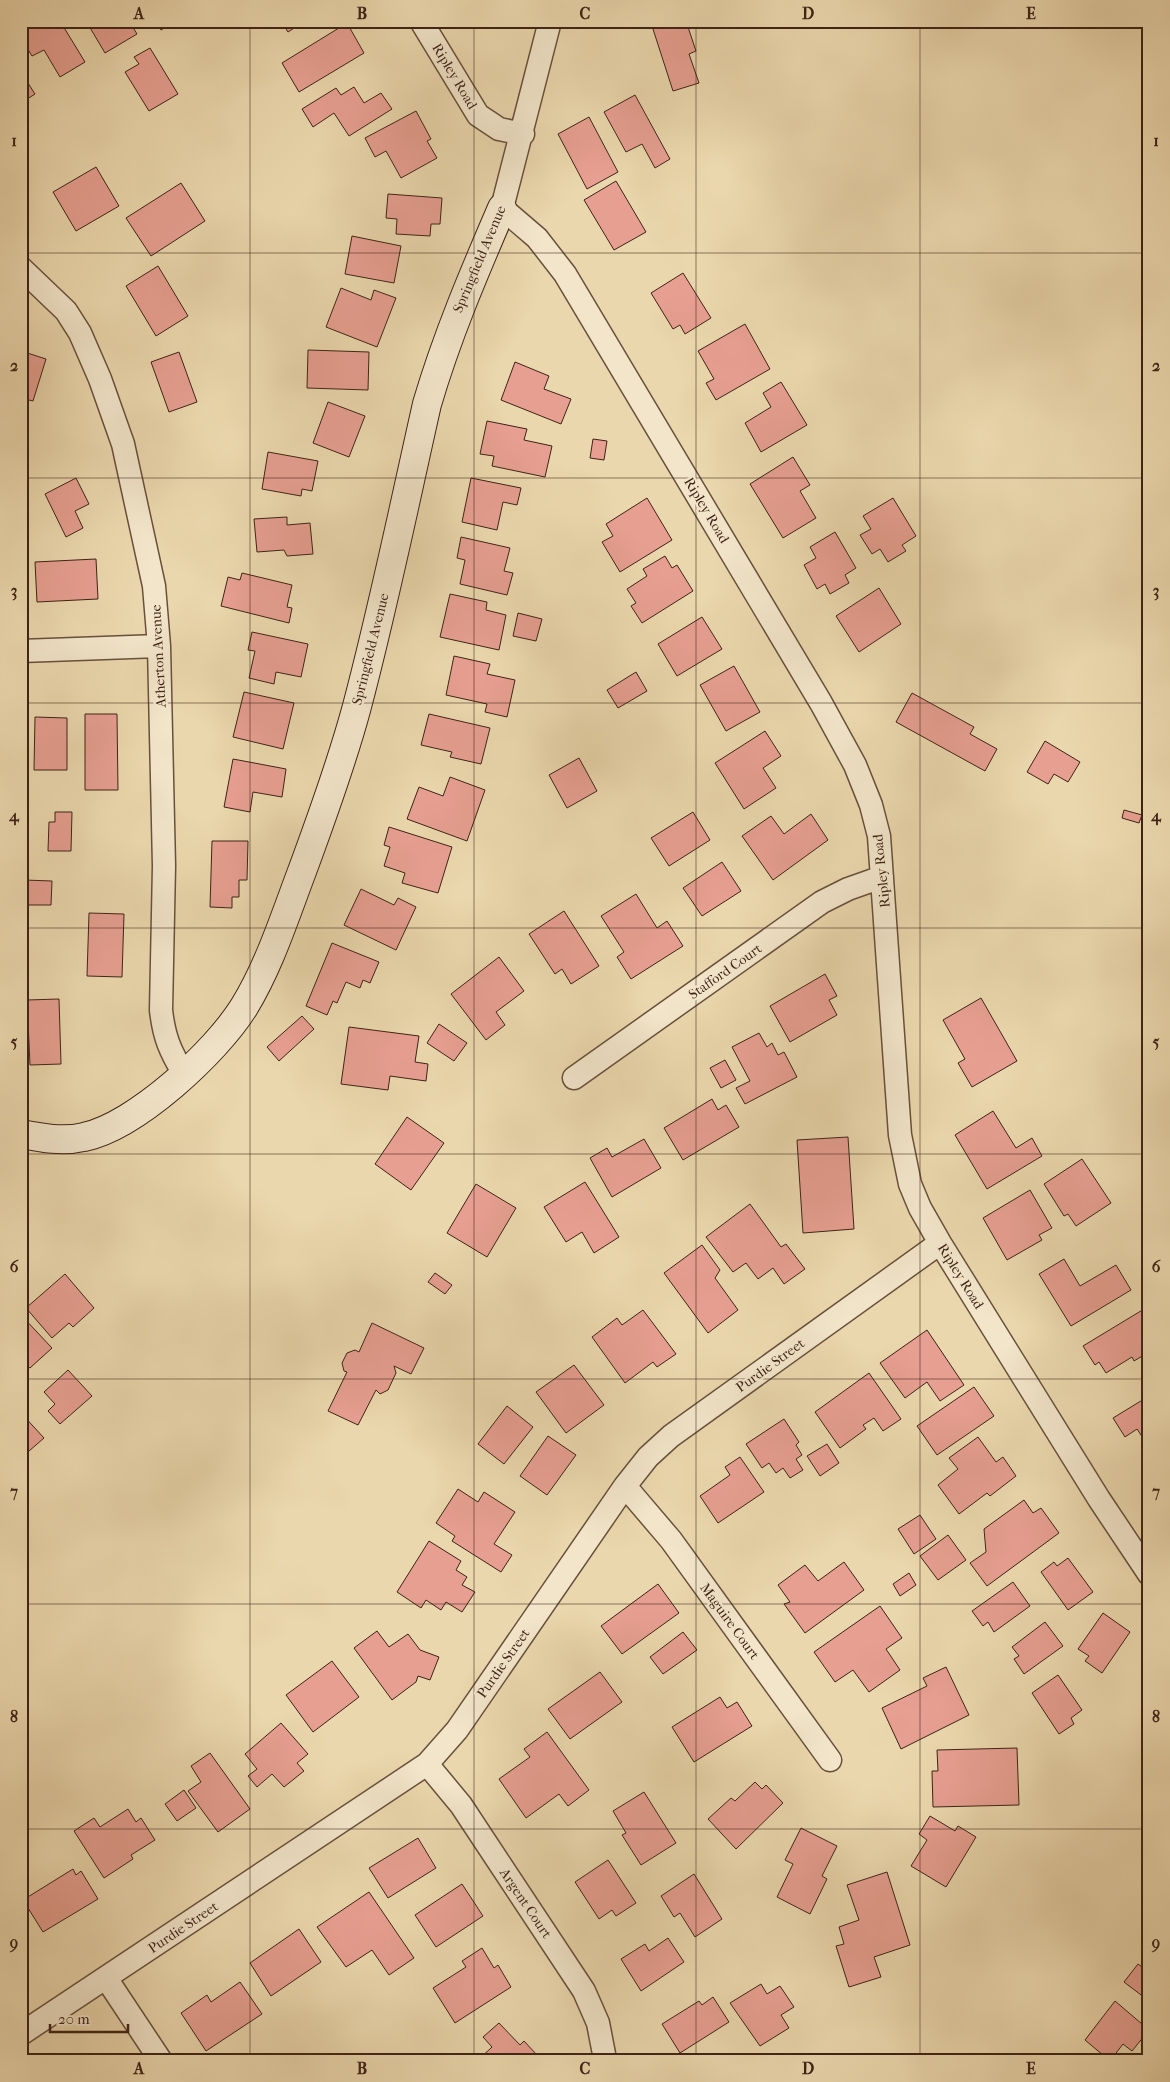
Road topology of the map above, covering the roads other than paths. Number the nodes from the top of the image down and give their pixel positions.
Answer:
1 (422, 21) edge
2 (550, 21) edge
3 (523, 134) junction
4 (502, 208) junction
5 (21, 268) edge
6 (159, 646) junction
7 (21, 651) edge
8 (882, 876) junction
9 (184, 1074) junction
10 (574, 1078) dead end
11 (21, 1134) edge
12 (940, 1242) junction
13 (625, 1486) junction
14 (1149, 1574) edge
15 (830, 1760) dead end
16 (427, 1764) junction
17 (106, 1978) junction
18 (21, 2034) edge
19 (604, 2054) dead end
20 (161, 2061) edge

1 - 3 street, Ripley Road
2 - 3 street, Springfield Avenue
3 - 4 street, Springfield Avenue
4 - 8 street, Ripley Road
4 - 9 street, Springfield Avenue
5 - 6 street, Atherton Avenue
6 - 7 street
6 - 9 street, Atherton Avenue
8 - 10 street, Stafford Court
8 - 12 street, Ripley Road
9 - 11 street, Springfield Avenue
12 - 13 street, Purdie Street
12 - 14 street, Ripley Road
13 - 15 street, Maguire Court
13 - 16 street, Purdie Street
16 - 17 street, Purdie Street
16 - 19 street, Argent Court
17 - 18 street, Purdie Street
17 - 20 street

